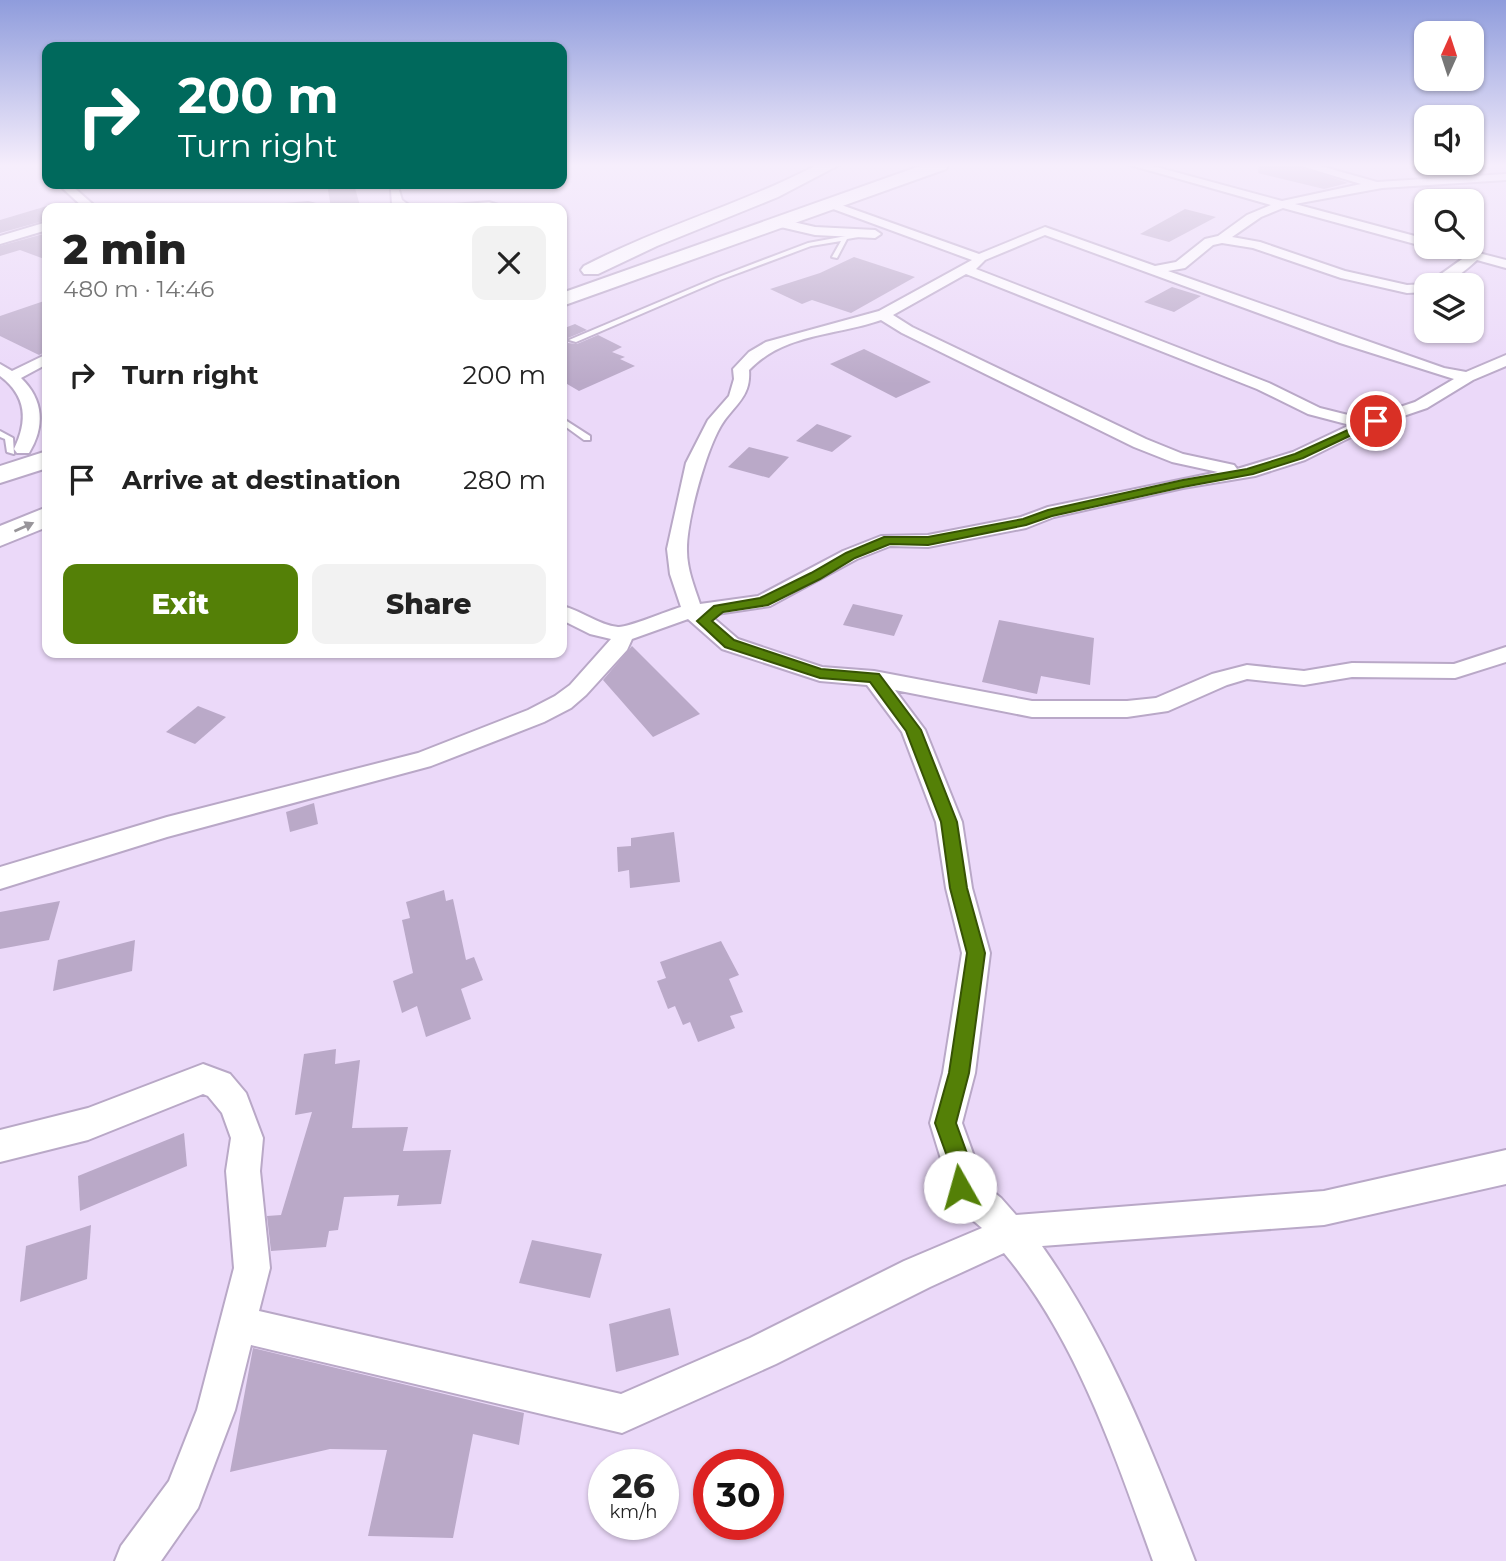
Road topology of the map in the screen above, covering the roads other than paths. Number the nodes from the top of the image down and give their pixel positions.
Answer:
1 (657, 238) edge
2 (684, 238) edge
3 (733, 238) edge
4 (845, 238) joint
5 (923, 238) edge
6 (1028, 238) edge
7 (1063, 238) edge
8 (1222, 239) joint
9 (835, 257) dead end
10 (979, 258) junction
11 (1484, 258) edge
12 (1471, 259) edge
13 (1506, 264) edge
14 (965, 269) junction
15 (590, 270) junction
16 (1152, 271) junction
17 (1454, 273) edge
18 (571, 276) dead end
19 (1414, 289) edge
20 (567, 298) edge
21 (883, 315) junction
22 (573, 340) dead end
23 (42, 360) edge
24 (1506, 360) edge
25 (4, 375) edge
26 (1468, 377) junction
27 (567, 424) edge
28 (1365, 424) junction
29 (587, 438) dead end
30 (18, 452) edge
31 (1249, 472) junction
32 (42, 492) edge
33 (0, 508) edge
34 (42, 518) edge
35 (0, 537) edge
36 (705, 613) junction
37 (567, 614) edge
38 (623, 635) junction
39 (1506, 654) edge
40 (874, 678) junction
41 (0, 878) edge
42 (0, 1146) edge
43 (1506, 1167) edge
44 (1010, 1234) junction
45 (239, 1324) junction
46 (136, 1561) edge
47 (1174, 1561) edge

1 - 15 main road
2 - 15 main road
3 - 20 main road
4 - 9 lane
4 - 22 lane
5 - 10 street
6 - 10 street
7 - 16 street
8 - 16 street
8 - 19 street
10 - 14 street
11 - 13 street
12 - 17 street
14 - 21 street
14 - 28 street
15 - 18 main road
16 - 26 street
21 - 31 street
21 - 36 street
23 - 25 street
24 - 26 street
25 - 30 street
26 - 28 street
27 - 29 lane
28 - 31 street
31 - 36 street
32 - 33 main road
35 -> 34 main road
36 - 38 street
36 - 40 street
37 - 38 street
38 - 41 street
39 - 40 street
40 - 44 street
42 - 45 street
43 - 44 street
44 - 45 street
44 - 47 street
45 - 46 street

